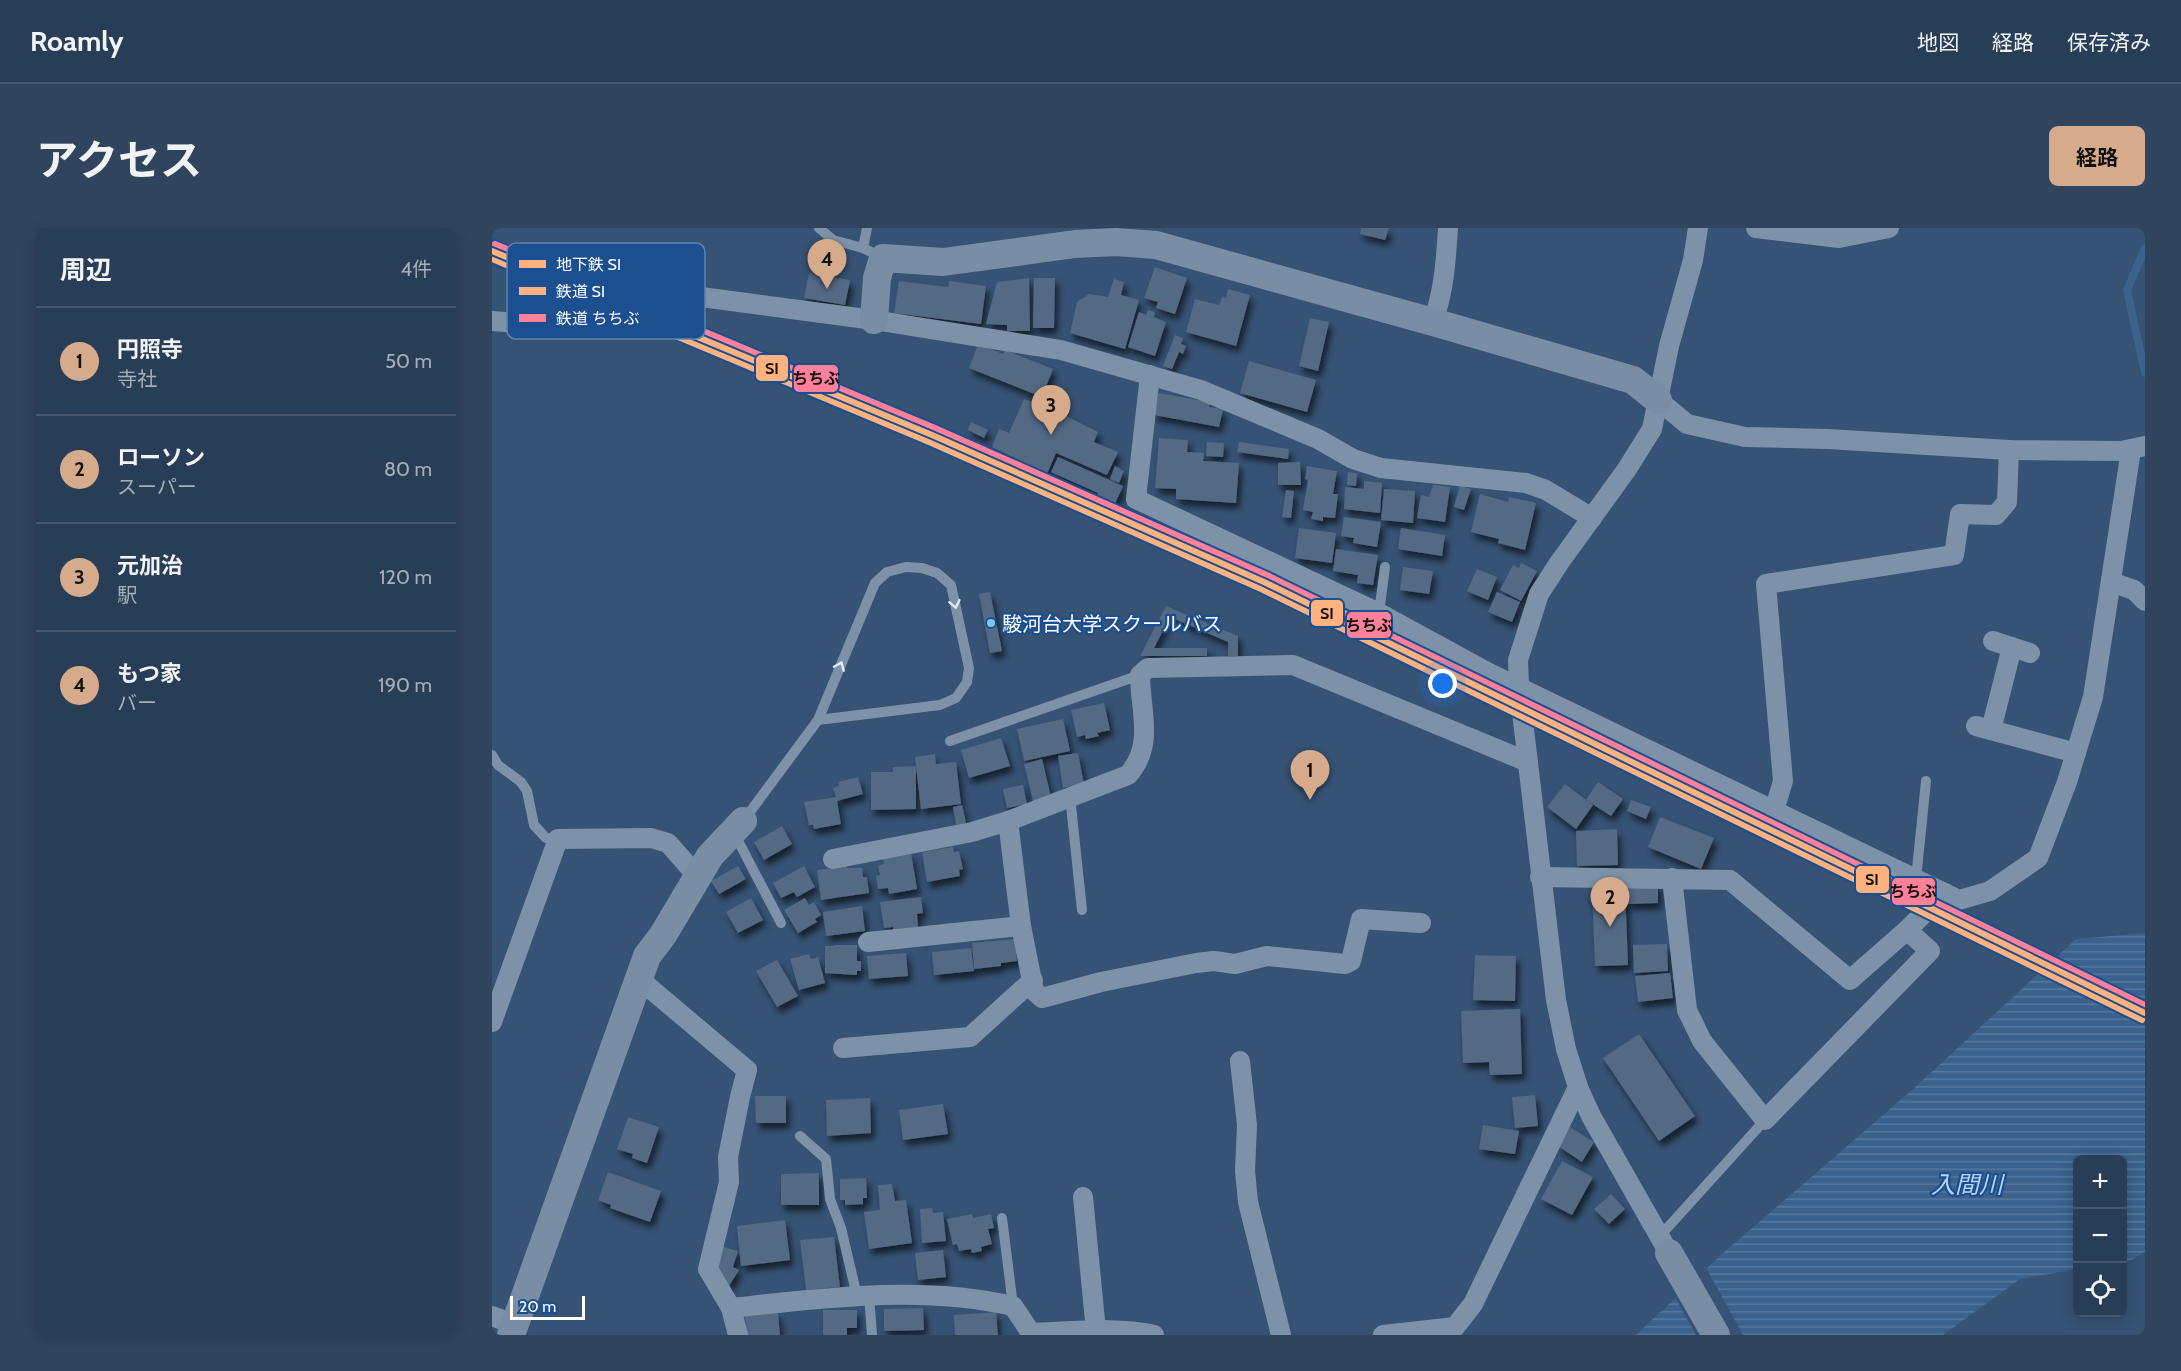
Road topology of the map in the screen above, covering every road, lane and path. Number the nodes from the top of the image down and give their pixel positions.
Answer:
1 (819, 228) edge
2 (867, 228) edge
3 (1448, 228) edge
4 (1698, 228) edge
5 (1756, 228) edge
6 (1889, 228) edge
7 (873, 253) junction
8 (705, 299) edge
9 (874, 320) junction
10 (492, 321) edge
11 (507, 322) edge
12 (1433, 322) junction
13 (1150, 375) junction
14 (1658, 400) junction
15 (2140, 447) edge
16 (2009, 450) junction
17 (1592, 518) junction
18 (1385, 567) dead end
19 (2111, 582) junction
20 (2145, 601) edge
21 (1379, 613) junction
22 (2012, 647) dead end
23 (1140, 675) junction
24 (1519, 687) junction
25 (818, 720) junction
26 (950, 741) dead end
27 (2076, 753) junction
28 (492, 755) edge
29 (1528, 762) junction
30 (1926, 781) dead end
31 (1070, 796) junction
32 (1774, 811) junction
33 (1008, 821) junction
34 (739, 827) junction
35 (558, 839) junction
36 (833, 858) dead end
37 (698, 877) junction
38 (1540, 877) junction
39 (1672, 878) junction
40 (1916, 879) junction
41 (1945, 893) junction
42 (1083, 910) dead end
43 (781, 922) dead end
44 (1421, 923) dead end
45 (1021, 926) junction
46 (1907, 930) junction
47 (868, 942) dead end
48 (639, 980) junction
49 (1033, 980) junction
50 (492, 1022) edge
51 (843, 1048) dead end
52 (1240, 1061) dead end
53 (1578, 1087) junction
54 (1765, 1120) junction
55 (800, 1136) dead end
56 (1083, 1197) dead end
57 (1002, 1218) dead end
58 (1664, 1245) junction
59 (863, 1296) junction
60 (1013, 1306) junction
61 (731, 1308) junction
62 (506, 1325) edge
63 (1096, 1331) junction
64 (1460, 1331) edge
65 (1031, 1334) edge
66 (738, 1335) edge
67 (872, 1335) edge
68 (1154, 1335) edge
69 (1281, 1335) edge
70 (1383, 1335) edge
71 (1716, 1335) edge

1 - 7 lane
2 - 7 lane
3 - 12 street
4 - 14 street
5 - 6 street
7 - 9 street
7 - 12 street
8 - 9 street
9 - 13 street
10 - 11 street
12 - 14 street
13 - 17 street
13 - 21 street
14 - 16 street
14 - 17 street
15 - 16 street
15 - 19 street
16 - 32 street
17 - 24 street
18 - 21 lane
19 - 20 street
19 - 27 street
21 - 24 street
22 - 27 street
23 - 26 lane
23 - 29 street
23 - 31 street
24 - 29 street
24 - 32 street
25 -> 25 lane
25 - 34 lane
27 - 41 street
28 - 35 lane
29 - 38 street
30 - 40 lane
31 - 33 street
31 - 42 lane
32 - 40 street
33 - 36 street
33 - 45 street
34 - 37 street
34 - 43 lane
35 - 37 street
35 - 50 street
37 - 48 street
38 - 39 street
38 - 53 street
39 - 46 street
39 - 54 street
40 - 41 street
41 - 46 street
44 - 49 street
45 - 47 street
45 - 49 street
46 - 54 street
48 - 61 street
48 - 62 street
49 - 51 street
52 - 69 street
53 - 58 street
53 - 64 street
54 - 58 lane
55 - 59 lane
56 - 63 street
57 - 60 lane
58 - 71 street
59 - 60 street
59 - 61 street
59 - 67 lane
60 - 65 street
61 - 66 street
63 - 65 street
63 - 68 street
64 - 70 street

